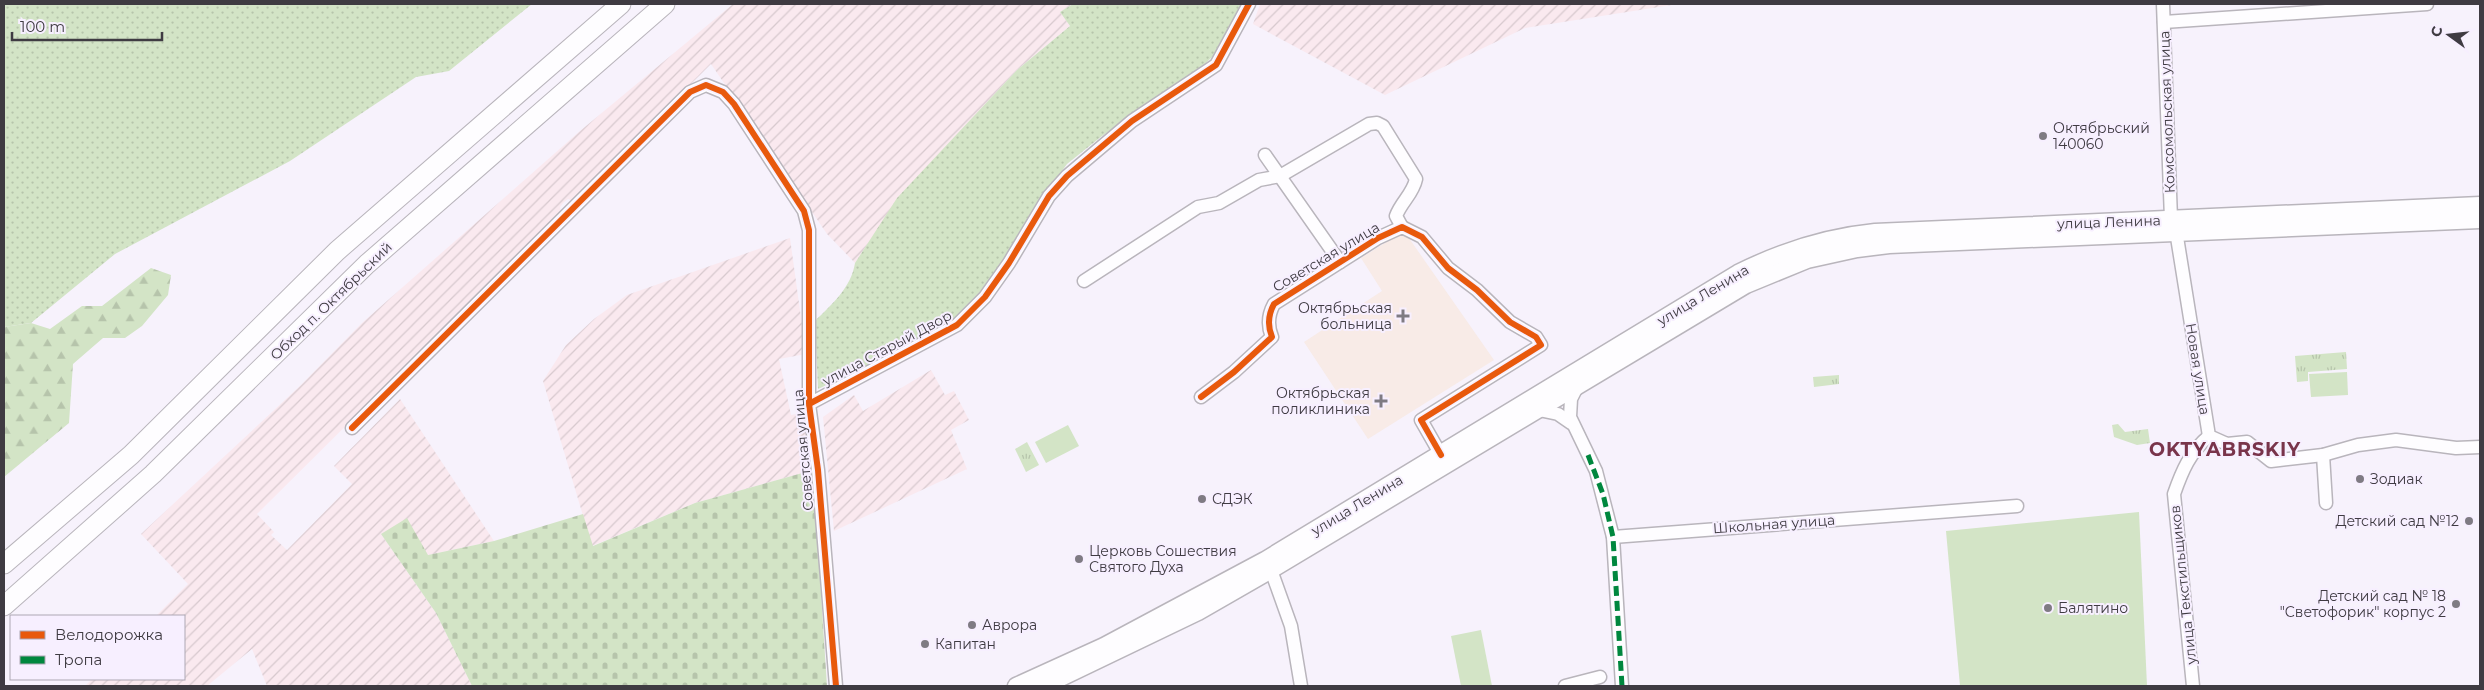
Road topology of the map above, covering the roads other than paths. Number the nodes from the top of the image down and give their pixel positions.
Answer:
1 (621, 4) edge
2 (665, 4) edge
3 (1249, 4) edge
4 (2163, 4) edge
5 (2427, 4) edge
6 (2164, 22) junction
7 (1265, 155) dead end
8 (1280, 176) junction
9 (2480, 205) edge
10 (2480, 220) edge
11 (2174, 225) junction
12 (1402, 227) junction
13 (1340, 262) junction
14 (1084, 281) dead end
15 (1577, 387) junction
16 (1201, 397) dead end
17 (809, 404) junction
18 (1540, 410) junction
19 (1571, 423) junction
20 (352, 428) dead end
21 (2209, 436) junction
22 (2480, 447) edge
23 (1441, 455) junction
24 (2323, 455) junction
25 (2326, 503) dead end
26 (2017, 506) dead end
27 (1613, 537) junction
28 (4, 564) edge
29 (1271, 570) junction
30 (4, 606) edge
31 (1600, 677) dead end
32 (836, 686) edge
33 (1016, 686) edge
34 (1044, 686) edge
35 (1301, 686) edge
36 (1565, 686) edge
37 (1622, 686) edge
38 (2193, 686) edge

1 - 28 highway
2 - 30 highway, Обход п. Октябрьский
3 - 17 street, улица Старый Двор
4 - 6 street, Комсомольская улица
5 - 6 street
6 - 11 street, Комсомольская улица
7 - 8 street
8 - 12 street
8 - 13 street
8 - 14 street
9 - 11 main road, улица Ленина
10 - 11 main road, улица Ленина
11 - 15 main road, улица Ленина
11 - 21 street, Новая улица
11 - 23 main road, улица Ленина
12 - 13 street, Советская улица
12 - 23 street, Советская улица
13 - 16 street, Советская улица
15 - 18 main road, улица Ленина
15 - 19 street
17 - 20 street, Советская улица
17 - 32 street, Советская улица
18 - 19 street
18 - 29 main road, улица Ленина
19 - 27 street
21 - 24 street
21 - 38 street, улица Текстильщиков
22 - 24 street
23 - 33 main road, улица Ленина
24 - 25 street
26 - 27 street, Школьная улица
27 - 37 street
29 - 34 main road, улица Ленина
29 - 35 street
31 - 36 street

